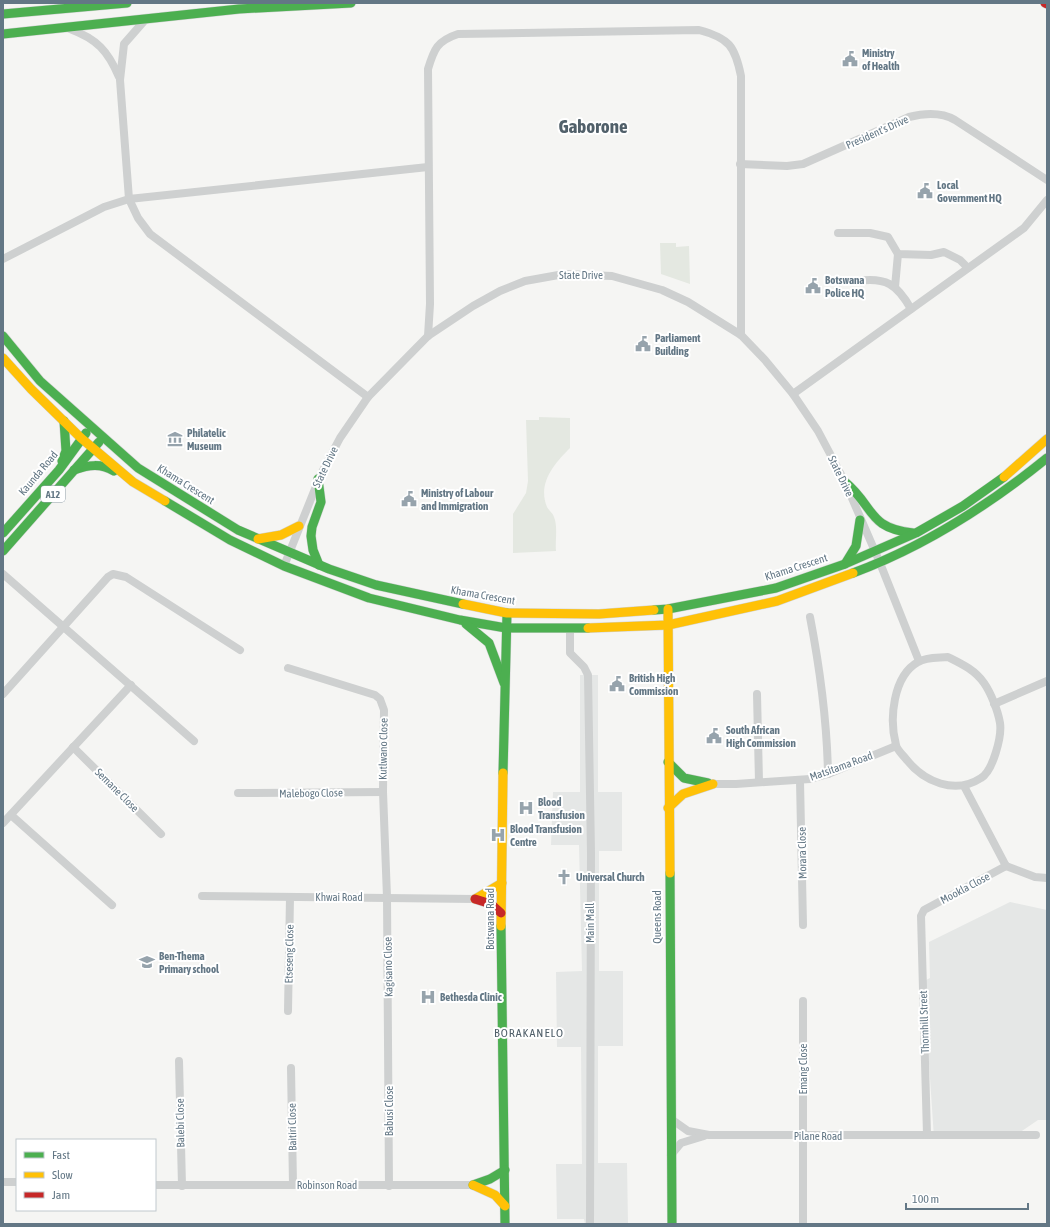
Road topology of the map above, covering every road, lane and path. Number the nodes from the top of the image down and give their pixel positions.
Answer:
1 (127, 3) edge
2 (351, 3) edge
3 (3, 14) edge
4 (146, 19) junction
5 (62, 27) junction
6 (3, 34) edge
7 (120, 80) junction
8 (740, 164) junction
9 (428, 167) junction
10 (1047, 180) edge
11 (129, 199) junction
12 (1047, 200) edge
13 (838, 233) dead end
14 (898, 254) junction
15 (3, 259) edge
16 (968, 268) junction
17 (857, 281) dead end
18 (894, 287) junction
19 (911, 309) junction
20 (3, 336) edge
21 (428, 336) junction
22 (741, 336) junction
23 (3, 358) edge
24 (793, 394) junction
25 (368, 397) junction
26 (64, 420) junction
27 (91, 427) junction
28 (81, 438) junction
29 (103, 438) junction
30 (1047, 439) edge
31 (93, 448) junction
32 (1047, 458) edge
33 (58, 470) junction
34 (73, 470) junction
35 (318, 479) junction
36 (133, 482) junction
37 (845, 482) junction
38 (860, 520) junction
39 (299, 526) junction
40 (3, 533) edge
41 (916, 533) junction
42 (258, 539) junction
43 (3, 551) edge
44 (875, 551) junction
45 (289, 552) junction
46 (880, 563) junction
47 (319, 564) junction
48 (845, 564) junction
49 (284, 566) junction
50 (3, 574) edge
51 (668, 609) junction
52 (507, 614) junction
53 (810, 617) dead end
54 (460, 620) junction
55 (668, 625) junction
56 (63, 626) junction
57 (506, 628) junction
58 (570, 628) junction
59 (240, 650) dead end
60 (919, 661) junction
61 (288, 668) dead end
62 (1047, 681) edge
63 (504, 683) junction
64 (131, 685) junction
65 (3, 694) edge
66 (758, 694) dead end
67 (994, 704) junction
68 (194, 741) dead end
69 (896, 746) junction
70 (73, 747) junction
71 (668, 762) junction
72 (828, 774) junction
73 (800, 781) junction
74 (759, 782) junction
75 (713, 784) junction
76 (964, 786) junction
77 (383, 792) junction
78 (238, 794) dead end
79 (668, 808) junction
80 (11, 815) junction
81 (3, 823) edge
82 (161, 834) dead end
83 (1006, 866) junction
84 (1047, 878) edge
85 (502, 883) junction
86 (202, 896) dead end
87 (290, 897) junction
88 (387, 897) junction
89 (475, 898) junction
90 (112, 906) dead end
91 (924, 910) joint
92 (501, 913) junction
93 (803, 926) dead end
94 (803, 1001) dead end
95 (288, 1011) dead end
96 (388, 1036) joint
97 (179, 1061) dead end
98 (291, 1068) dead end
99 (671, 1119) junction
100 (709, 1135) junction
101 (927, 1135) junction
102 (1036, 1135) dead end
103 (803, 1136) junction
104 (671, 1155) junction
105 (505, 1170) junction
106 (3, 1182) edge
107 (16, 1182) edge
108 (156, 1185) edge
109 (293, 1185) junction
110 (473, 1185) junction
111 (182, 1186) junction
112 (389, 1186) junction
113 (504, 1206) junction
114 (505, 1224) edge
115 (590, 1224) edge
116 (672, 1224) edge
117 (803, 1224) edge

1 - 3 main road
2 - 4 main road
4 - 5 main road
4 - 7 street
5 - 6 main road
5 - 7 street
7 - 11 street
8 - 9 street
8 - 10 street, President's Drive
8 - 22 street
9 - 11 street
9 - 21 street
11 - 15 street
11 - 25 street
12 - 16 street
13 - 14 street
14 - 16 street
14 - 18 street
16 - 19 street
17 - 18 street
18 - 19 street
19 - 24 street
20 - 27 main road, Khama Crescent
21 - 22 street, State Drive
21 - 25 street, State Drive
22 - 24 street, State Drive
23 - 26 main road
24 - 37 street, State Drive
25 - 35 street, State Drive
26 - 28 main road
26 - 33 main road
27 - 28 main road, Kaunda Road / A12
27 - 29 main road, Khama Crescent
28 - 31 main road
28 - 33 main road, Kaunda Road / A12
29 - 31 main road, A12
29 - 42 main road, Khama Crescent
30 - 41 main road, Khama Crescent
31 - 34 main road, A12
31 - 36 main road
32 - 46 main road
33 - 40 main road, Kaunda Road / A12
34 - 36 main road
34 - 43 main road, A12
35 - 39 street, State Drive
35 - 47 main road
36 - 49 main road
37 - 38 street, State Drive
37 - 41 main road
38 - 44 street, State Drive
38 - 48 main road
39 - 42 main road
39 - 45 street, State Drive
41 - 44 main road, Khama Crescent
42 - 45 main road, Khama Crescent
44 - 46 street, State Drive
44 - 48 main road, Khama Crescent
45 - 47 main road, Khama Crescent
45 - 49 street, State Drive
46 - 55 main road
46 - 60 street, State Drive
47 - 52 main road, Khama Crescent
48 - 51 main road, Khama Crescent
49 - 54 main road
50 - 56 street
51 - 52 main road, Khama Crescent
51 - 55 main road, Queens Road
52 - 57 main road, Botswana Road
53 - 72 street
54 - 57 main road
54 - 63 main road
55 - 58 main road
55 - 71 main road, Queens Road
56 - 59 street
56 - 64 street
56 - 65 street
57 - 58 main road
57 - 63 main road, Botswana Road
58 - 115 street, Main Mall
60 - 67 street
60 - 69 street
61 - 77 street, Kutlwano Close
62 - 67 street
63 - 85 main road, Botswana Road
64 - 68 street
64 - 70 street
66 - 74 street
67 - 76 street
69 - 72 street, Matsitama Road
69 - 76 street
70 - 80 street
70 - 82 street, Semane Close
71 - 75 main road
71 - 79 main road, Queens Road
72 - 73 street, Matsitama Road
73 - 74 street, Matsitama Road
73 - 93 street, Morara Close
74 - 75 street, Matsitama Road
75 - 79 main road
76 - 83 street
77 - 78 street, Malebogo Close
77 - 88 street, Kutlwano Close
79 - 99 main road, Queens Road
80 - 81 street
80 - 90 street
83 - 84 street
83 - 91 street, Mookla Close
85 - 89 main road
85 - 92 main road, Botswana Road
86 - 87 street, Khwai Road
87 - 88 street, Khwai Road
87 - 95 street, Etseseng Close
88 - 89 street, Khwai Road
88 - 96 street, Kagisano Close
89 - 92 main road
91 - 101 street, Thornhill Street
92 - 105 main road, Botswana Road
94 - 103 street, Emang Close
96 - 112 street, Babusi Close
97 - 111 street, Balebi Close
98 - 109 street, Baitiri Close
99 - 100 street
99 - 104 main road, Queens Road
100 - 103 street, Pilane Road
100 - 104 street
101 - 102 street, Pilane Road
101 - 103 street, Pilane Road
103 - 117 street, Emang Close
104 - 116 main road, Queens Road
105 - 110 main road
105 - 113 main road, Botswana Road
106 - 107 street
108 - 111 street, Robinson Road
109 - 111 street, Robinson Road
109 - 112 street, Robinson Road
110 - 112 street, Robinson Road
110 - 113 main road
113 - 114 main road, Botswana Road

